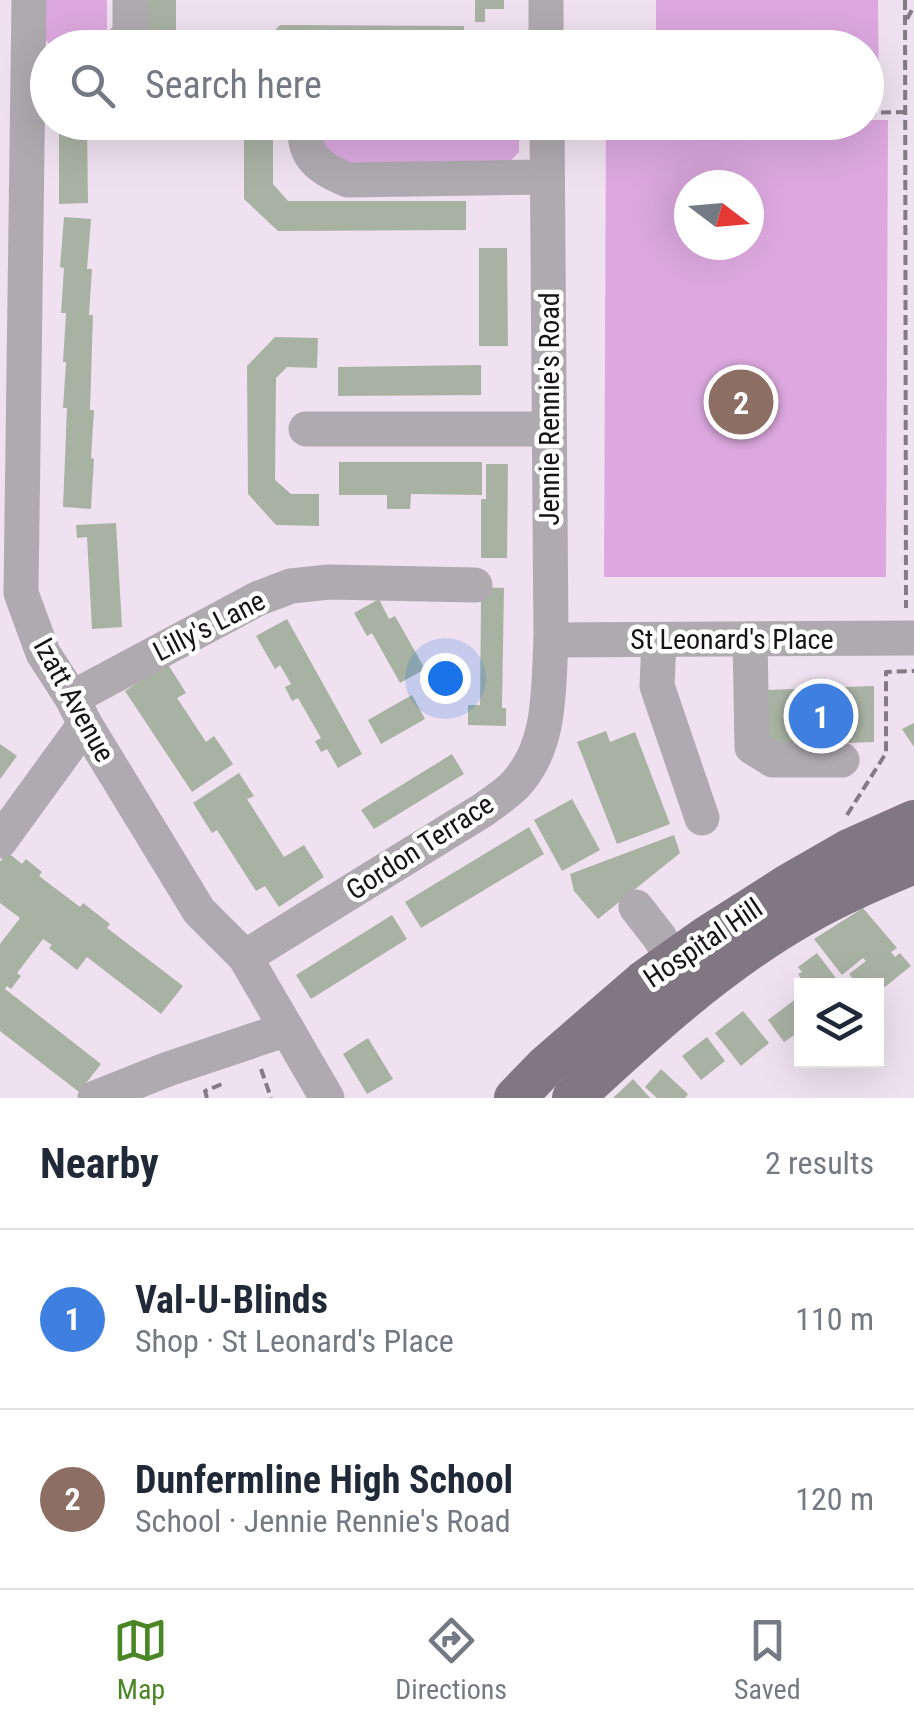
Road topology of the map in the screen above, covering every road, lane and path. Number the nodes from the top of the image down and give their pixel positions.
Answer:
1 (30, 0) edge
2 (130, 0) edge
3 (546, 0) edge
4 (906, 0) edge
5 (914, 6) edge
6 (904, 23) junction
7 (34, 30) edge
8 (130, 30) edge
9 (546, 30) edge
10 (905, 112) junction
11 (884, 113) edge
12 (34, 140) edge
13 (306, 140) edge
14 (546, 140) edge
15 (547, 177) junction
16 (306, 429) dead end
17 (549, 429) junction
18 (475, 586) dead end
19 (11, 594) edge
20 (910, 638) edge
21 (750, 639) junction
22 (550, 640) junction
23 (659, 640) junction
24 (78, 711) junction
25 (842, 760) dead end
26 (702, 818) dead end
27 (914, 821) edge
28 (0, 841) edge
29 (911, 866) edge
30 (636, 906) dead end
31 (246, 956) junction
32 (673, 961) junction
33 (288, 1029) junction
34 (261, 1069) dead end
35 (94, 1098) edge
36 (271, 1098) edge
37 (327, 1098) edge
38 (514, 1098) edge
39 (573, 1098) edge

1 - 7 street, Izatt Avenue
2 - 8 street
3 - 9 street
4 - 6 path
5 - 6 path
6 - 10 path
10 - 11 path
10 - 20 path
12 - 19 street, Izatt Avenue
13 - 15 street
14 - 15 street, Jennie Rennie's Road
15 - 17 street, Jennie Rennie's Road
16 - 17 street
17 - 22 street, Jennie Rennie's Road
18 - 24 street, Lilly's Lane
19 - 24 street, Izatt Avenue
20 - 21 street, St Leonard's Place
21 - 23 street, St Leonard's Place
21 - 25 street
22 - 23 street, St Leonard's Place
22 - 31 street, Gordon Terrace
23 - 26 street
24 - 28 street
24 - 31 street, Izatt Avenue
27 - 32 main road, Hospital Hill
29 - 39 main road, Hospital Hill
30 - 32 street
31 - 33 street, Izatt Avenue
32 - 38 main road, Hospital Hill
33 - 35 street
33 - 37 street, Izatt Avenue
34 - 36 path

